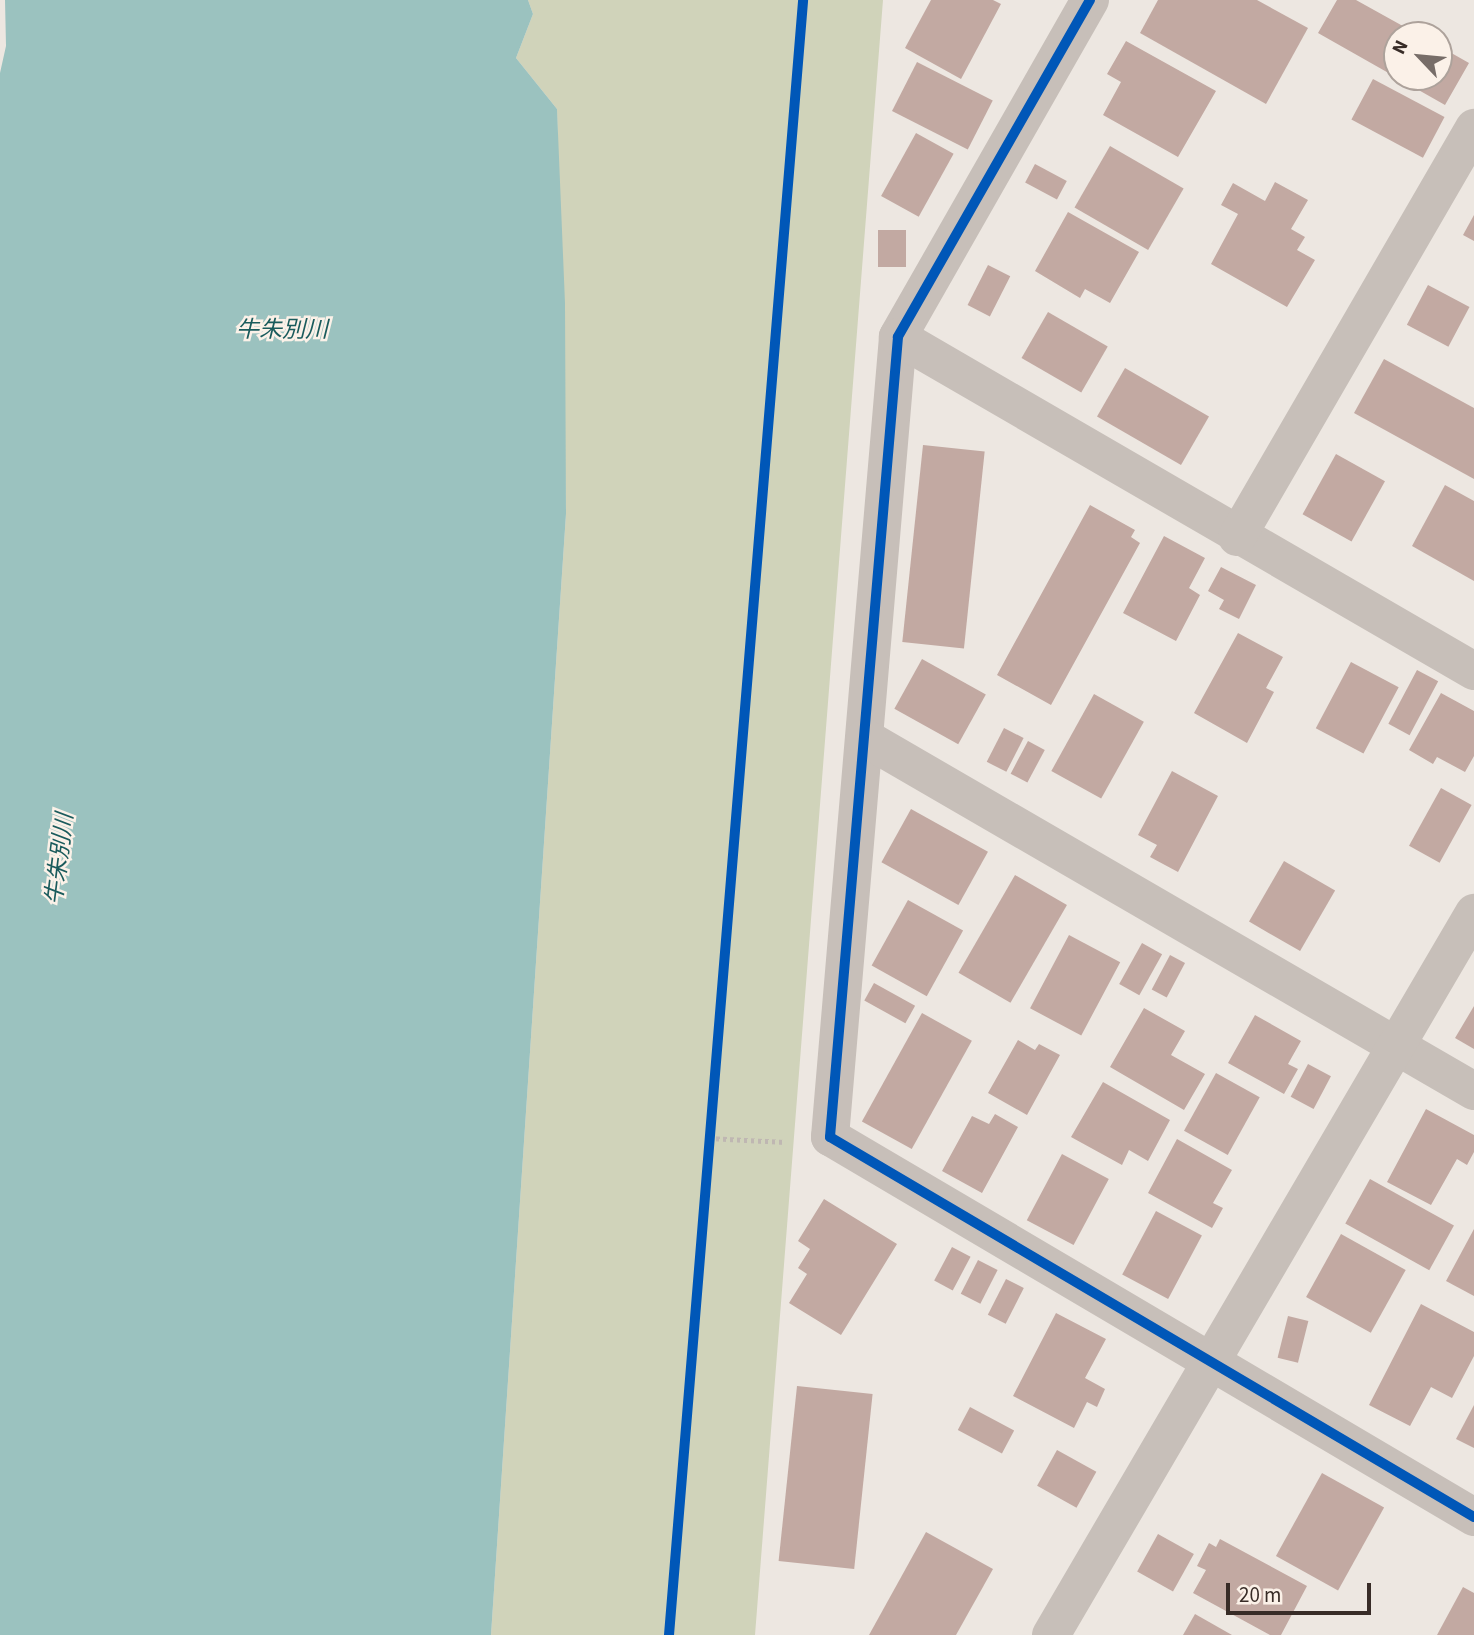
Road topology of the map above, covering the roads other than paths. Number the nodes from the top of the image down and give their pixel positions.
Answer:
1 (1090, 0) edge
2 (1474, 128) edge
3 (898, 337) junction
4 (1237, 537) junction
5 (1474, 671) edge
6 (865, 738) junction
7 (1474, 913) edge
8 (1397, 1046) junction
9 (1474, 1091) edge
10 (1213, 1363) junction
11 (1474, 1517) edge
12 (1051, 1635) edge

1 - 3 street
2 - 4 street
3 - 4 street
3 - 6 street
4 - 5 street
6 - 8 street
6 - 10 street
7 - 8 street
8 - 9 street
8 - 10 street
10 - 11 street
10 - 12 street

